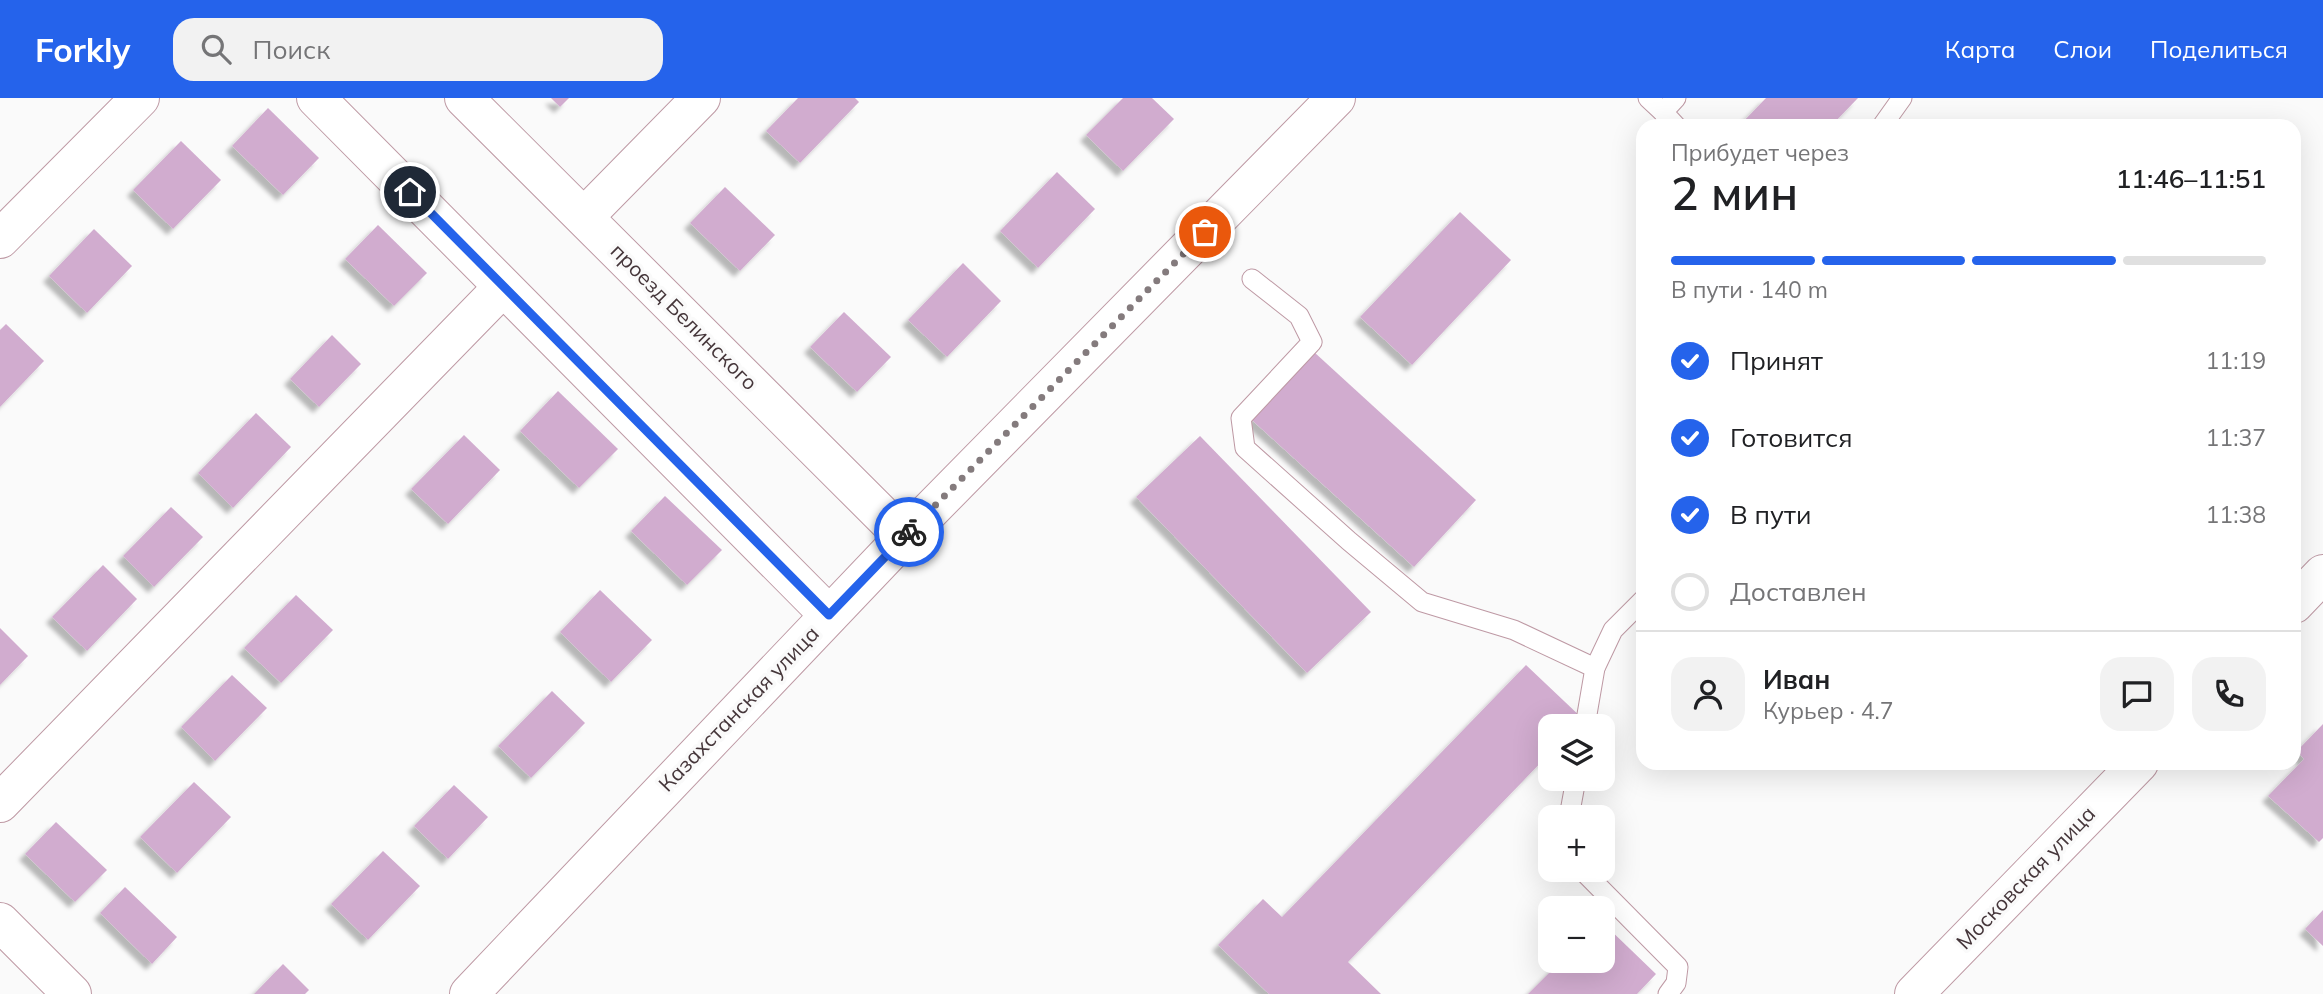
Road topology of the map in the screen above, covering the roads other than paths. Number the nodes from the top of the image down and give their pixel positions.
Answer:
1 (140, 98) edge
2 (316, 98) edge
3 (464, 98) edge
4 (701, 98) edge
5 (1336, 98) edge
6 (1648, 98) edge
7 (1902, 98) edge
8 (1672, 112) edge
9 (1887, 119) edge
10 (583, 217) junction
11 (0, 239) edge
12 (1252, 279) dead end
13 (503, 287) junction
14 (904, 537) junction
15 (2323, 574) edge
16 (2301, 597) edge
17 (1636, 607) edge
18 (829, 615) junction
19 (1595, 668) junction
20 (1588, 714) edge
21 (2132, 770) edge
22 (0, 803) edge
23 (1595, 882) edge
24 (0, 922) edge
25 (72, 994) edge
26 (469, 994) edge
27 (1668, 994) edge
28 (1913, 994) edge

1 - 11 street
2 - 13 street
3 - 10 street, проезд Белинского
4 - 10 street
5 - 14 street, Казахстанская улица
6 - 8 lane
7 - 9 lane
10 - 14 street, проезд Белинского
12 - 19 lane
13 - 18 street
13 - 22 street
14 - 18 street, Казахстанская улица
15 - 16 street
17 - 19 lane
18 - 26 street, Казахстанская улица
19 - 20 lane
21 - 28 street, Московская улица
23 - 27 lane
24 - 25 street

